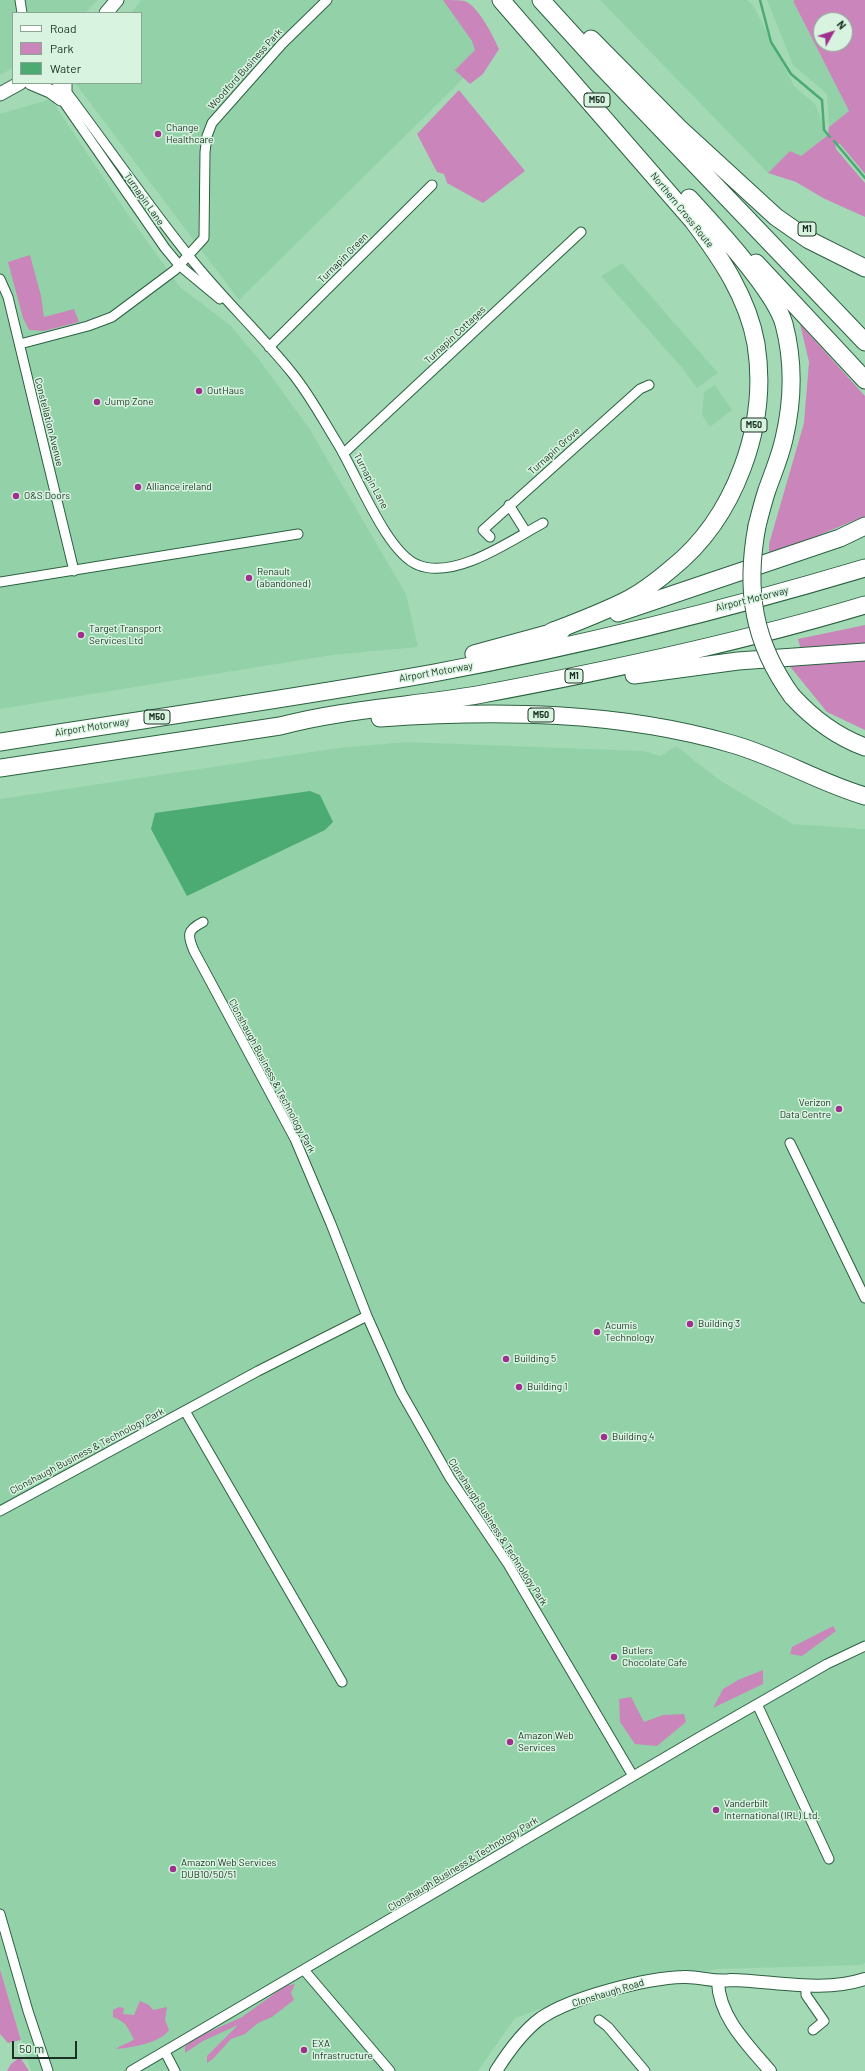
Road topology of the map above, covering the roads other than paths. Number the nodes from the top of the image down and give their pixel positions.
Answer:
1 (20, 0) edge
2 (117, 0) edge
3 (327, 0) edge
4 (502, 0) edge
5 (541, 0) edge
6 (554, 0) edge
7 (22, 12) edge
8 (107, 12) edge
9 (18, 84) edge
10 (33, 84) edge
11 (61, 88) edge
12 (0, 94) edge
13 (432, 185) dead end
14 (752, 194) junction
15 (691, 200) junction
16 (581, 232) dead end
17 (188, 255) junction
18 (865, 258) edge
19 (179, 265) junction
20 (865, 268) edge
21 (0, 279) edge
22 (235, 310) junction
23 (865, 342) edge
24 (20, 344) junction
25 (269, 347) junction
26 (865, 380) edge
27 (649, 385) dead end
28 (344, 453) junction
29 (509, 506) junction
30 (543, 523) dead end
31 (865, 526) edge
32 (526, 532) junction
33 (298, 534) dead end
34 (490, 537) dead end
35 (865, 568) edge
36 (74, 571) junction
37 (0, 582) edge
38 (865, 605) edge
39 (551, 632) junction
40 (865, 652) edge
41 (314, 692) junction
42 (475, 695) junction
43 (280, 726) junction
44 (0, 742) edge
45 (865, 747) edge
46 (0, 768) edge
47 (865, 796) edge
48 (204, 922) dead end
49 (790, 1143) dead end
50 (865, 1298) edge
51 (367, 1316) junction
52 (185, 1411) junction
53 (0, 1511) edge
54 (865, 1646) edge
55 (342, 1682) dead end
56 (757, 1704) junction
57 (633, 1776) junction
58 (828, 1859) dead end
59 (0, 1914) edge
60 (304, 1970) junction
61 (865, 1979) edge
62 (718, 1982) junction
63 (806, 1985) junction
64 (599, 2020) dead end
65 (813, 2030) dead end
66 (165, 2052) junction
67 (642, 2070) edge
68 (48, 2071) edge
69 (132, 2071) edge
70 (175, 2071) edge
71 (390, 2071) edge
72 (496, 2071) edge
73 (770, 2071) edge

1 - 7 street
2 - 8 main road
3 - 17 street, Woodford Business Park
4 - 15 highway, M50
4 - 39 highway, Northern Cross Route / M50
5 - 23 highway, M50
6 - 14 highway
9 - 12 main road
10 - 11 main road
11 - 17 street, Turnapin Lane
11 - 19 street, Turnapin Lane
13 - 25 street, Turnapin Green
14 - 18 highway, M1
14 - 20 highway
15 - 26 highway, M50
15 - 45 highway, bridge
16 - 28 street, Turnapin Cottages
17 - 19 street, Woodford Business Park
17 - 22 street, Turnapin Lane
19 - 22 street, Turnapin Lane
19 - 24 street, Woodford Business Park
21 - 24 street, Constellation Avenue
22 - 25 street, Turnapin Lane
24 - 36 street, Constellation Avenue
25 - 28 street, Turnapin Lane
27 - 29 street, Turnapin Grove
28 - 32 street, Turnapin Lane
29 - 32 street
29 - 34 street, Turnapin Grove
30 - 32 street, Turnapin Lane
31 - 39 highway
33 - 36 street
35 - 41 highway, Airport Motorway
36 - 37 street
38 - 42 highway, M1
39 - 41 highway, M50
40 - 42 highway
41 - 44 highway, Airport Motorway / M50
42 - 43 highway, M1
43 - 46 highway, M50
43 - 47 highway, M50
48 - 51 street, Clonshaugh Business & Technology Park
49 - 50 street
51 - 52 street, Clonshaugh Business & Technology Park
51 - 57 street, Clonshaugh Business & Technology Park
52 - 53 street, Clonshaugh Business & Technology Park
52 - 55 street
54 - 56 street, Clonshaugh Business & Technology Park
56 - 57 street, Clonshaugh Business & Technology Park
56 - 58 street
57 - 60 street, Clonshaugh Business & Technology Park
59 - 68 street
60 - 66 street, Clonshaugh Business & Technology Park
60 - 71 street
61 - 63 street, Clonshaugh Road
62 - 63 street, Clonshaugh Road
62 - 72 street, Clonshaugh Road
62 - 73 street
63 - 65 street
64 - 67 street
66 - 69 street, Clonshaugh Business & Technology Park
66 - 70 street

